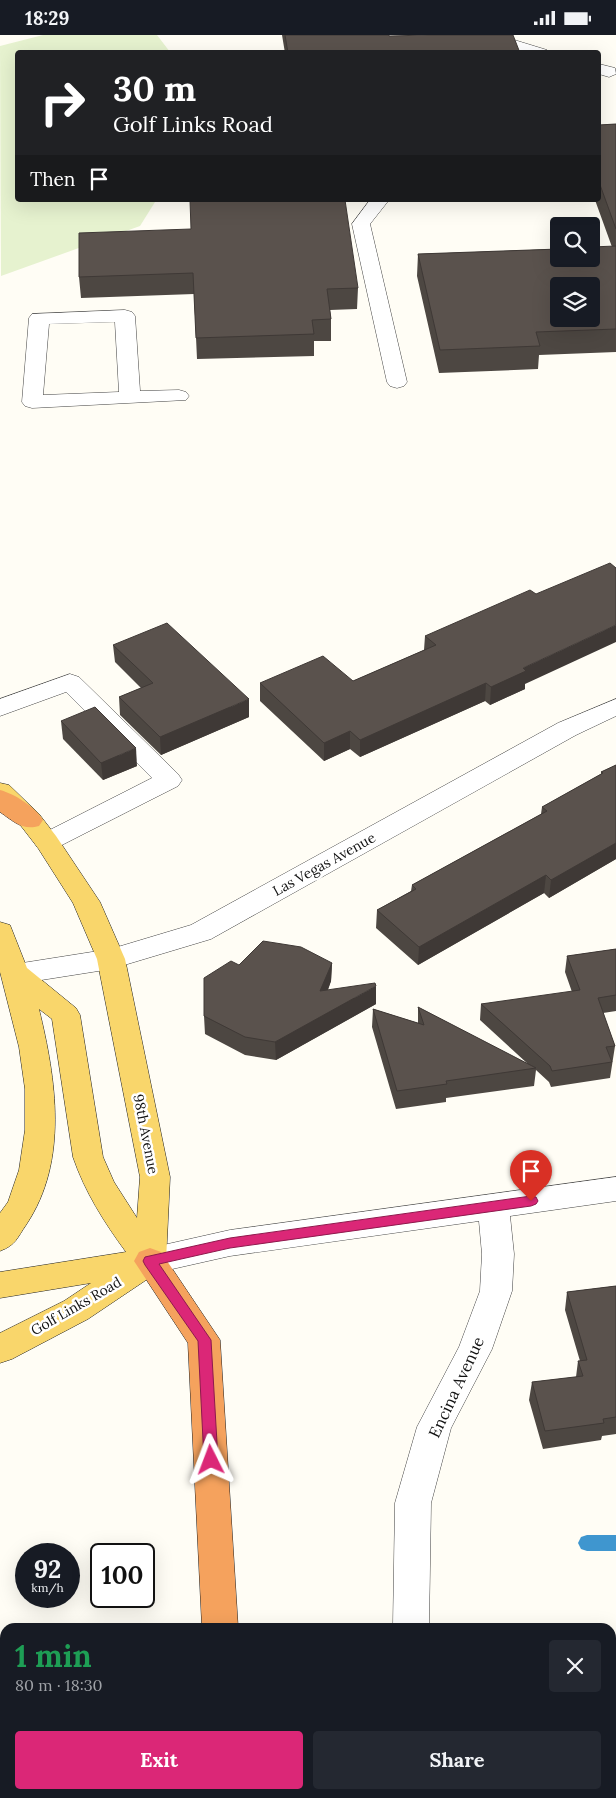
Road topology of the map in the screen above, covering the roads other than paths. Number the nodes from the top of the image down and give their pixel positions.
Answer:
1 (482, 35) edge
2 (531, 50) edge
3 (378, 202) edge
4 (397, 382) dead end
5 (179, 396) dead end
6 (130, 397) junction
7 (616, 707) edge
8 (0, 708) edge
9 (0, 791) edge
10 (0, 799) edge
11 (30, 820) junction
12 (47, 842) junction
13 (0, 933) edge
14 (111, 959) junction
15 (16, 974) junction
16 (616, 1189) edge
17 (493, 1206) junction
18 (0, 1238) edge
19 (150, 1261) junction
20 (0, 1285) edge
21 (0, 1349) edge
22 (220, 1623) edge
23 (411, 1623) edge

1 - 2 street
3 - 4 street
5 - 6 street
6 - 6 street
7 - 14 street, Las Vegas Avenue
8 - 12 street
9 - 11 main road, 98th Avenue
10 - 11 highway
11 - 12 main road, 98th Avenue
12 - 14 main road, 98th Avenue
13 - 15 main road
14 - 15 street, Las Vegas Avenue
14 - 19 main road, 98th Avenue
15 - 18 main road
15 - 19 main road
16 - 17 street, Golf Links Road
17 - 19 street, Golf Links Road
17 - 23 street, Encina Avenue
19 - 20 main road, Golf Links Road
19 - 21 main road, Golf Links Road
19 - 22 highway

